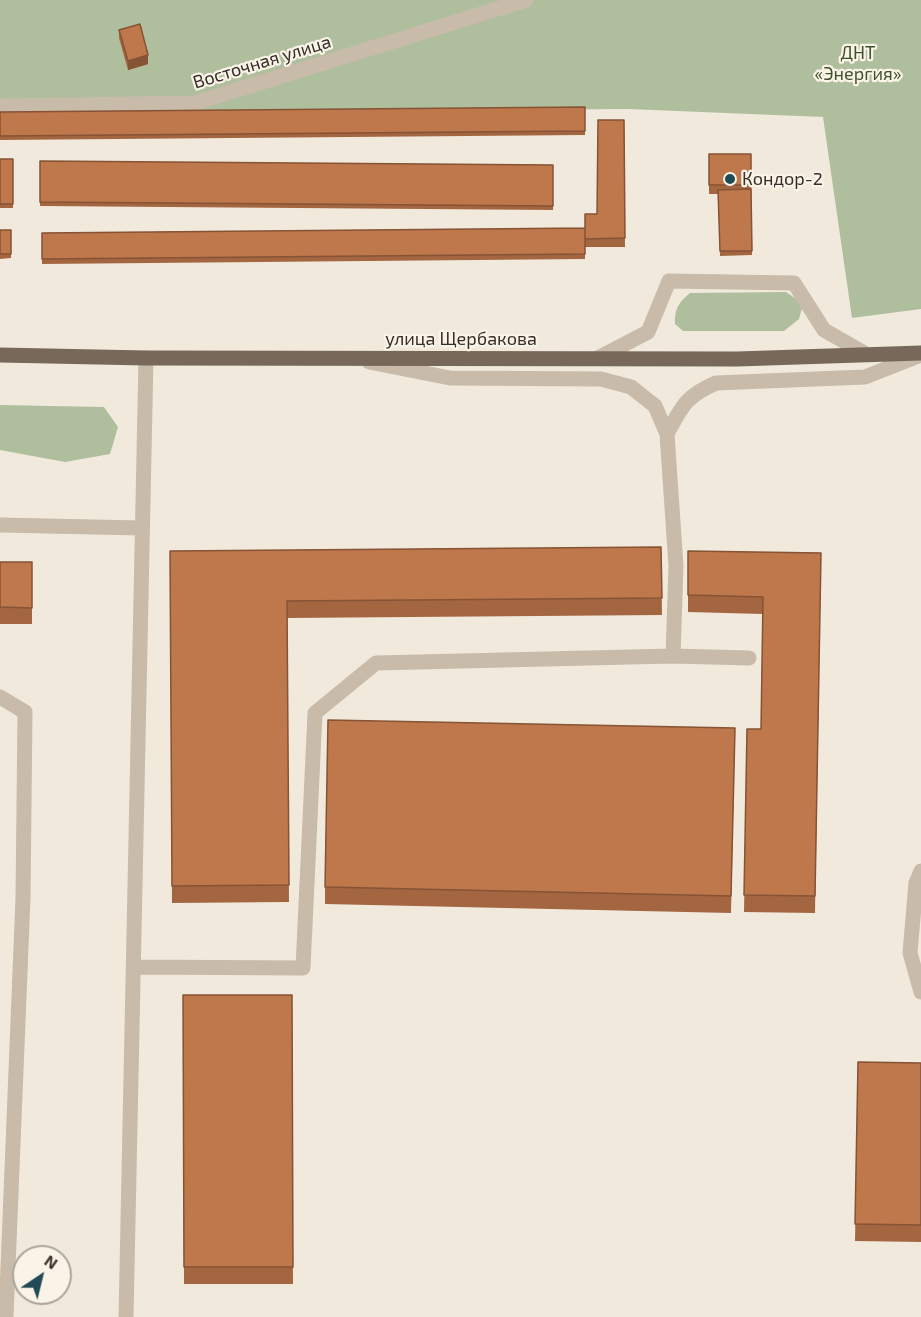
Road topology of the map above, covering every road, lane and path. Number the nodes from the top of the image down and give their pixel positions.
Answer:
1 (526, 0) edge
2 (0, 106) edge
3 (866, 354) junction
4 (921, 354) edge
5 (0, 355) edge
6 (146, 358) junction
7 (348, 358) junction
8 (598, 358) junction
9 (667, 434) junction
10 (0, 525) edge
11 (142, 528) junction
12 (673, 656) junction
13 (749, 658) dead end
14 (0, 697) edge
15 (921, 872) edge
16 (134, 967) junction
17 (921, 992) edge
18 (6, 1317) edge
19 (126, 1317) edge

1 - 2 street, Восточная улица
3 - 4 main road, улица Щербакова
3 - 8 main road, улица Щербакова
3 - 8 street
4 - 9 street
5 - 6 main road, улица Щербакова
6 - 7 main road, улица Щербакова
6 - 11 street
7 - 8 main road, улица Щербакова
7 - 9 street
9 - 12 street
10 - 11 street
11 - 16 street
12 - 13 street
12 - 16 street
14 - 18 street
15 - 17 street
16 - 19 street

